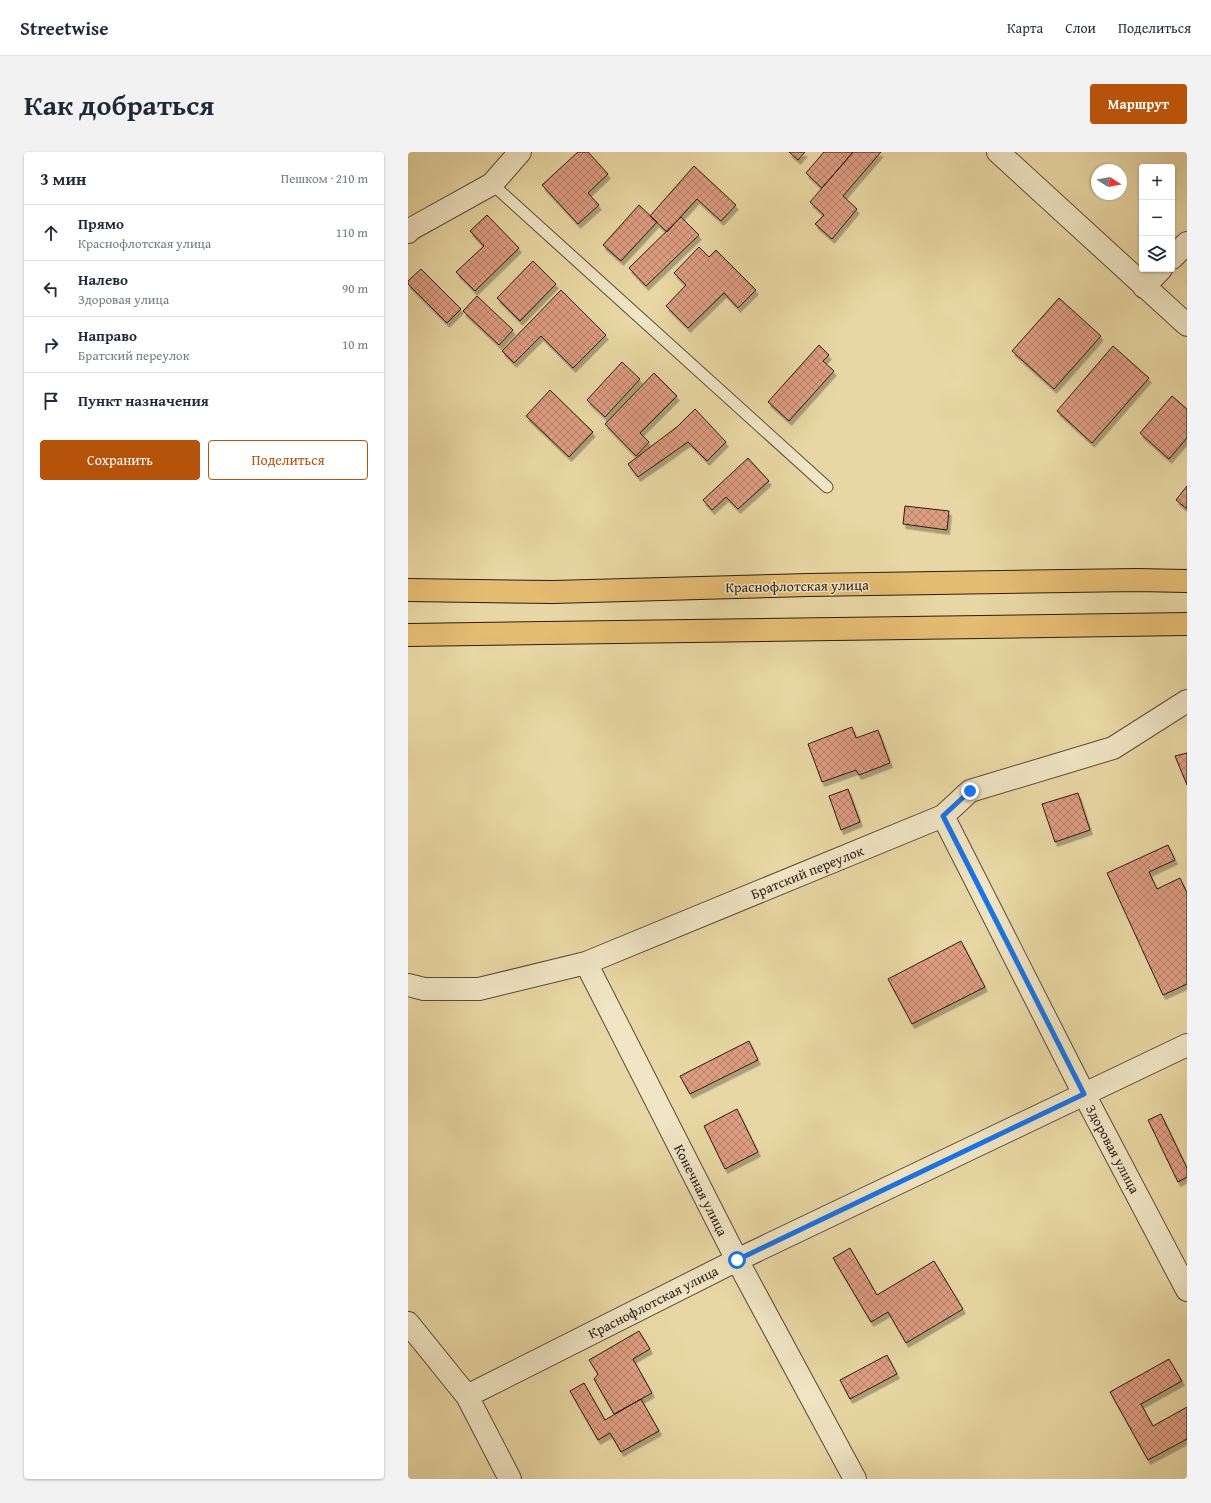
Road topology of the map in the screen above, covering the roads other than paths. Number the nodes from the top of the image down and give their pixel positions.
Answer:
1 (520, 152) edge
2 (998, 152) edge
3 (492, 184) junction
4 (408, 232) edge
5 (1187, 243) edge
6 (1175, 255) edge
7 (1158, 272) edge
8 (1144, 286) junction
9 (1187, 325) edge
10 (827, 487) dead end
11 (1187, 581) edge
12 (408, 590) edge
13 (1187, 624) edge
14 (408, 635) edge
15 (1187, 701) edge
16 (943, 816) junction
17 (586, 963) junction
18 (408, 985) edge
19 (1187, 1045) edge
20 (1084, 1094) junction
21 (737, 1260) junction
22 (1187, 1290) edge
23 (408, 1323) edge
24 (467, 1396) junction
25 (510, 1479) edge
26 (855, 1479) edge

1 - 3 street
2 - 8 street
3 - 4 street
3 - 10 lane
5 - 6 street
7 - 8 street
8 - 9 street
11 - 12 main road, Краснофлотская улица
13 - 14 main road
15 - 16 street, Братский переулок
16 - 17 street, Братский переулок
16 - 20 street, Здоровая улица
17 - 18 street, Братский переулок
17 - 21 street, Конечная улица
19 - 20 street, Краснофлотская улица
20 - 21 street, Краснофлотская улица
20 - 22 street, Здоровая улица
21 - 24 street, Краснофлотская улица
21 - 26 street, Конечная улица
23 - 24 street
24 - 25 street

